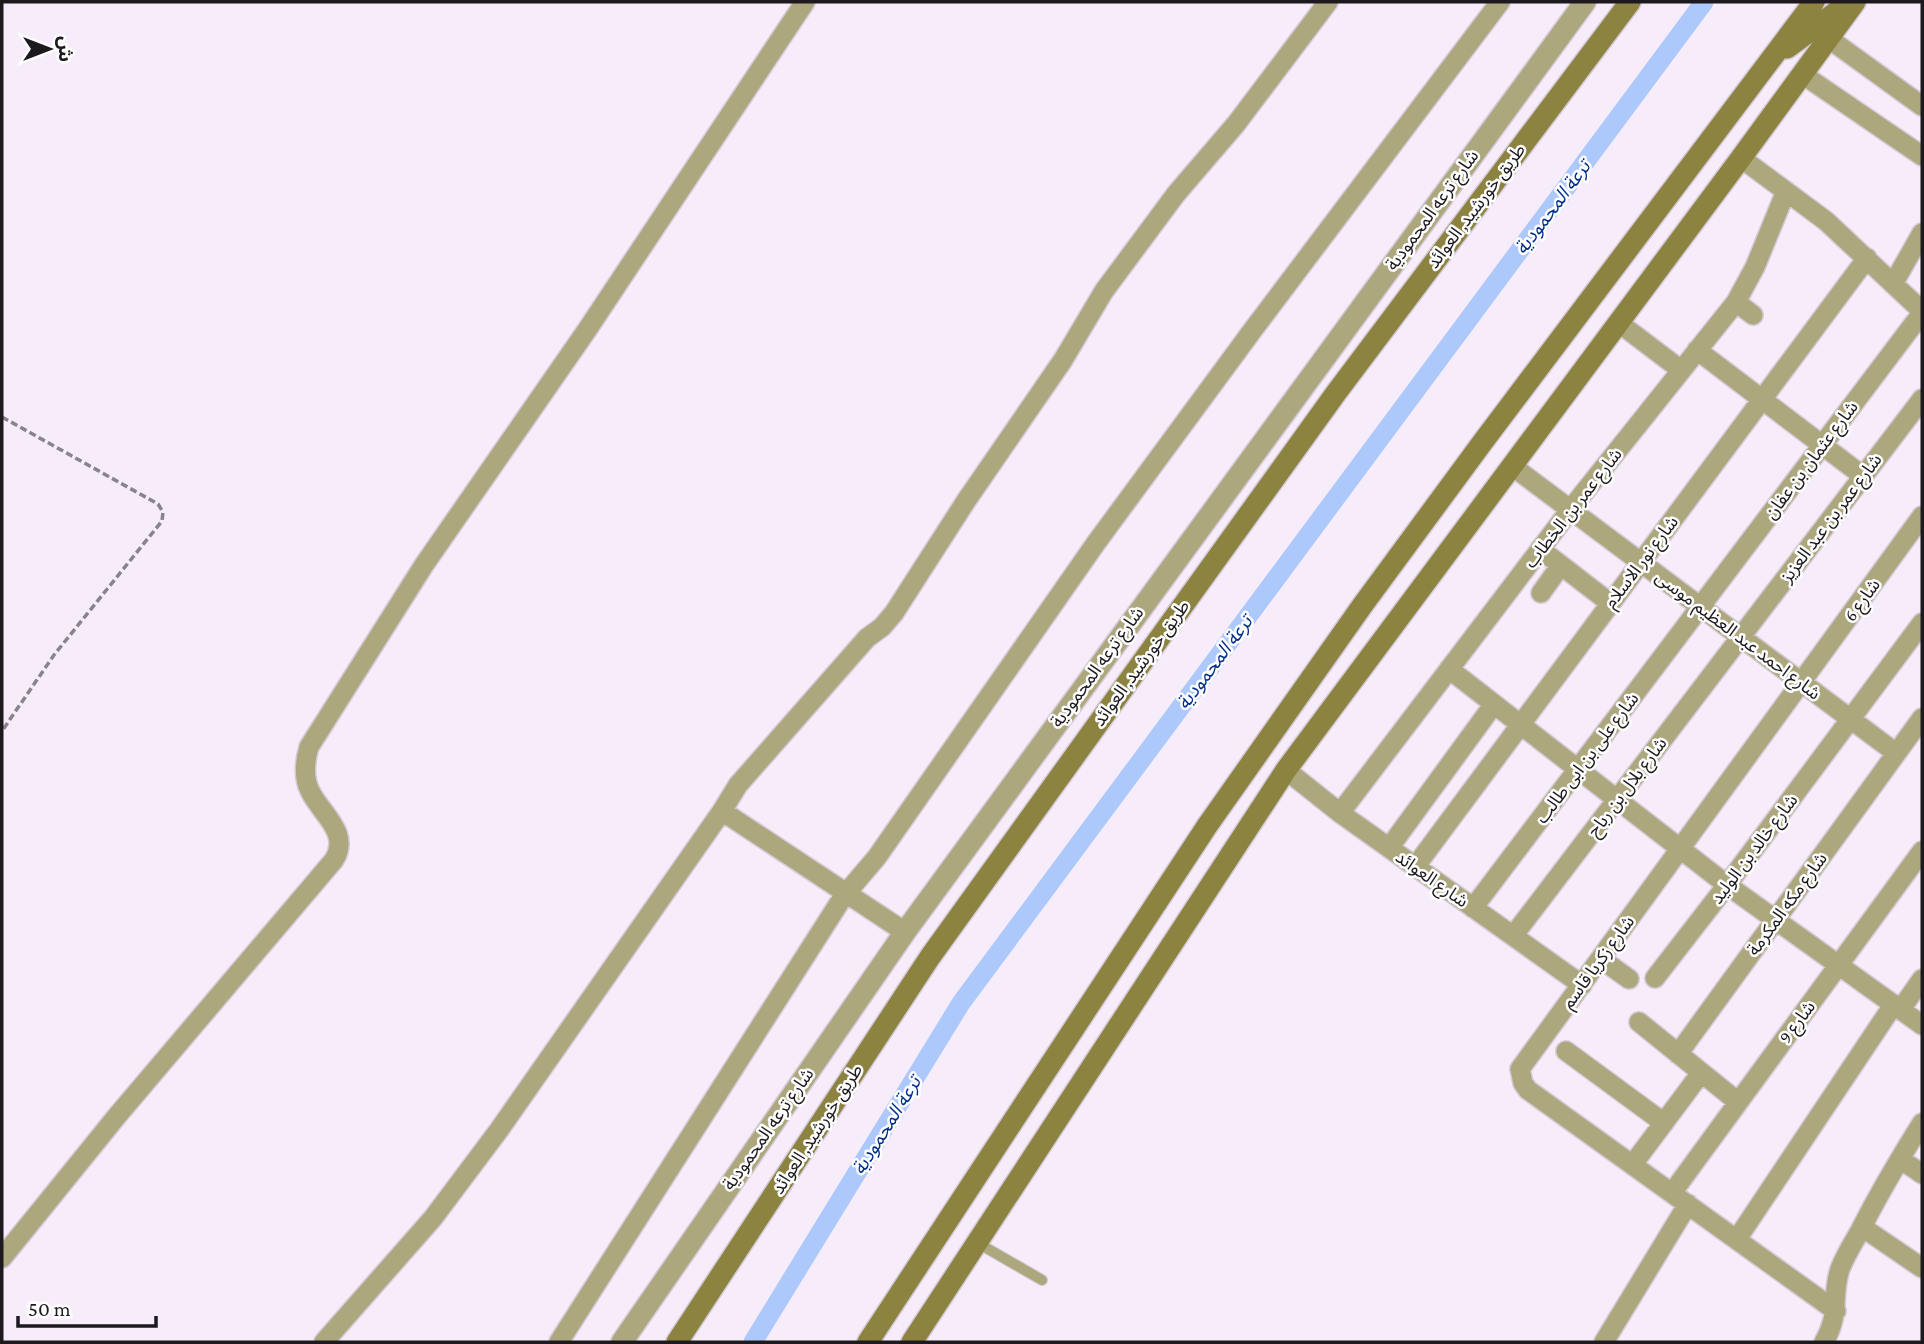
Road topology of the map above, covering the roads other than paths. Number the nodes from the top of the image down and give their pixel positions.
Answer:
1 (805, 2) edge
2 (1328, 2) edge
3 (1500, 2) edge
4 (1585, 2) edge
5 (1616, 2) edge
6 (1630, 2) edge
7 (1814, 2) edge
8 (1852, 2) edge
9 (1828, 38) junction
10 (1600, 41) junction
11 (1769, 62) junction
12 (1802, 74) junction
13 (1919, 96) edge
14 (1922, 156) edge
15 (1741, 158) junction
16 (1786, 191) junction
17 (1922, 233) edge
18 (1763, 247) junction
19 (1867, 258) junction
20 (1779, 260) dead end
21 (1893, 284) junction
22 (1736, 302) junction
23 (1922, 312) edge
24 (1753, 315) dead end
25 (1619, 323) junction
26 (1697, 350) junction
27 (1681, 370) junction
28 (1922, 399) edge
29 (1761, 400) junction
30 (1823, 446) junction
31 (1512, 466) junction
32 (1863, 476) junction
33 (1570, 510) junction
34 (1922, 518) edge
35 (1540, 549) junction
36 (1640, 563) junction
37 (1561, 565) junction
38 (1541, 593) dead end
39 (1611, 603) junction
40 (1700, 607) junction
41 (1922, 623) edge
42 (1741, 637) junction
43 (1449, 669) junction
44 (1802, 683) junction
45 (1494, 704) junction
46 (1922, 718) edge
47 (1851, 719) junction
48 (1520, 724) junction
49 (1896, 753) junction
50 (1578, 769) junction
51 (1286, 770) junction
52 (1617, 799) junction
53 (722, 811) junction
54 (1340, 813) junction
55 (1389, 848) junction
56 (1681, 849) junction
57 (1922, 852) edge
58 (1415, 867) junction
59 (1727, 885) junction
60 (846, 893) junction
61 (1473, 908) junction
62 (1776, 920) junction
63 (905, 932) junction
64 (1513, 936) junction
65 (1601, 959) junction
66 (1840, 965) junction
67 (1655, 978) dead end
68 (1629, 979) dead end
69 (1922, 979) edge
70 (1582, 985) junction
71 (1898, 1007) junction
72 (1639, 1022) dead end
73 (1922, 1025) edge
74 (1566, 1051) dead end
75 (1678, 1054) junction
76 (1701, 1073) junction
77 (1738, 1102) junction
78 (1664, 1123) junction
79 (1922, 1123) edge
80 (1899, 1159) junction
81 (1633, 1164) junction
82 (1922, 1174) edge
83 (1680, 1198) junction
84 (1862, 1227) junction
85 (1737, 1239) junction
86 (976, 1241) junction
87 (2, 1258) edge
88 (1922, 1268) edge
89 (1042, 1280) dead end
90 (1836, 1311) junction
91 (1613, 1339) edge
92 (324, 1342) edge
93 (559, 1342) edge
94 (622, 1342) edge
95 (677, 1342) edge
96 (868, 1342) edge
97 (912, 1342) edge
98 (1824, 1342) edge

1 - 87 street
2 - 53 street
3 - 60 street
4 - 63 street, شارع ترعه المحمودية
5 - 10 main road
6 - 10 main road, طريق خورشيد, العوائد
7 - 11 main road
8 - 9 main road
8 - 11 main road
9 - 12 main road
9 - 13 street
10 - 95 main road, طريق خورشيد, العوائد
11 - 96 main road
12 - 14 street
12 - 15 main road
15 - 16 street
15 - 25 main road
16 - 18 street, شارع عمر بن الخطاب
16 - 19 street
17 - 21 street
18 - 20 street
18 - 22 street, شارع عمر بن الخطاب
19 - 21 street
19 - 29 street, شارع نور الاسلام
21 - 23 street
22 - 24 street
22 - 26 street, شارع عمر بن الخطاب
23 - 30 street, شارع عثمان بن عفان
25 - 27 street
25 - 31 main road
26 - 27 street, شارع عمر بن الخطاب
26 - 29 street
27 - 33 street, شارع عمر بن الخطاب
28 - 32 street, شارع عمر بن عبد العزيز
29 - 30 street
29 - 36 street, شارع نور الاسلام
30 - 32 street
30 - 40 street, شارع عثمان بن عفان
31 - 33 street, شارع احمد عبد العظيم موسى
31 - 51 main road
32 - 42 street, شارع عمر بن عبد العزيز
33 - 35 street, شارع عمر بن الخطاب
33 - 36 street, شارع احمد عبد العظيم موسى
34 - 44 street, شارع 6
35 - 37 street
35 - 43 street, شارع عمر بن الخطاب
36 - 39 street, شارع نور الاسلام
36 - 40 street, شارع احمد عبد العظيم موسى
37 - 38 street
37 - 39 street
39 - 48 street, شارع نور الاسلام
40 - 42 street, شارع احمد عبد العظيم موسى
40 - 50 street, شارع على بن ابى طالب
41 - 47 street, شارع خالد بن الوليد
42 - 44 street, شارع احمد عبد العظيم موسى
42 - 52 street, شارع بلال بن رباح
43 - 45 street
43 - 54 street, شارع عمر بن الخطاب
44 - 47 street, شارع احمد عبد العظيم موسى
44 - 56 street, شارع 6
45 - 48 street
45 - 55 street
46 - 49 street, شارع مكه المكرمة
47 - 49 street, شارع احمد عبد العظيم موسى
47 - 59 street, شارع خالد بن الوليد
48 - 50 street
48 - 58 street, شارع نور الاسلام
49 - 62 street, شارع مكه المكرمة
50 - 52 street
50 - 61 street, شارع على بن ابى طالب
51 - 54 street, شارع العوائد
51 - 86 main road
52 - 56 street
52 - 64 street, شارع بلال بن رباح
53 - 60 street
53 - 92 street
54 - 55 street, شارع العوائد
55 - 58 street, شارع العوائد
56 - 59 street
56 - 65 street, شارع زكريا قاسم
57 - 66 street, شارع 9
58 - 61 street, شارع العوائد
59 - 62 street
59 - 67 street, شارع خالد بن الوليد
60 - 63 street
60 - 93 street
61 - 64 street, شارع العوائد
62 - 66 street
62 - 75 street, شارع مكه المكرمة
63 - 94 street, شارع ترعه المحمودية
64 - 70 street, شارع العوائد
65 - 68 street
65 - 70 street, شارع زكريا قاسم
66 - 71 street
66 - 77 street, شارع 9
69 - 71 street
70 - 81 street, شارع زكريا قاسم
71 - 73 street
71 - 85 street
72 - 75 street
74 - 78 street
75 - 76 street
76 - 77 street
76 - 78 street
77 - 83 street, شارع 9
78 - 81 street
79 - 80 street
80 - 82 street
80 - 84 street
81 - 83 street
83 - 85 street
83 - 91 street, شارع 9
84 - 88 street
84 - 90 street
85 - 90 street
86 - 89 lane
86 - 97 main road
90 - 98 street

